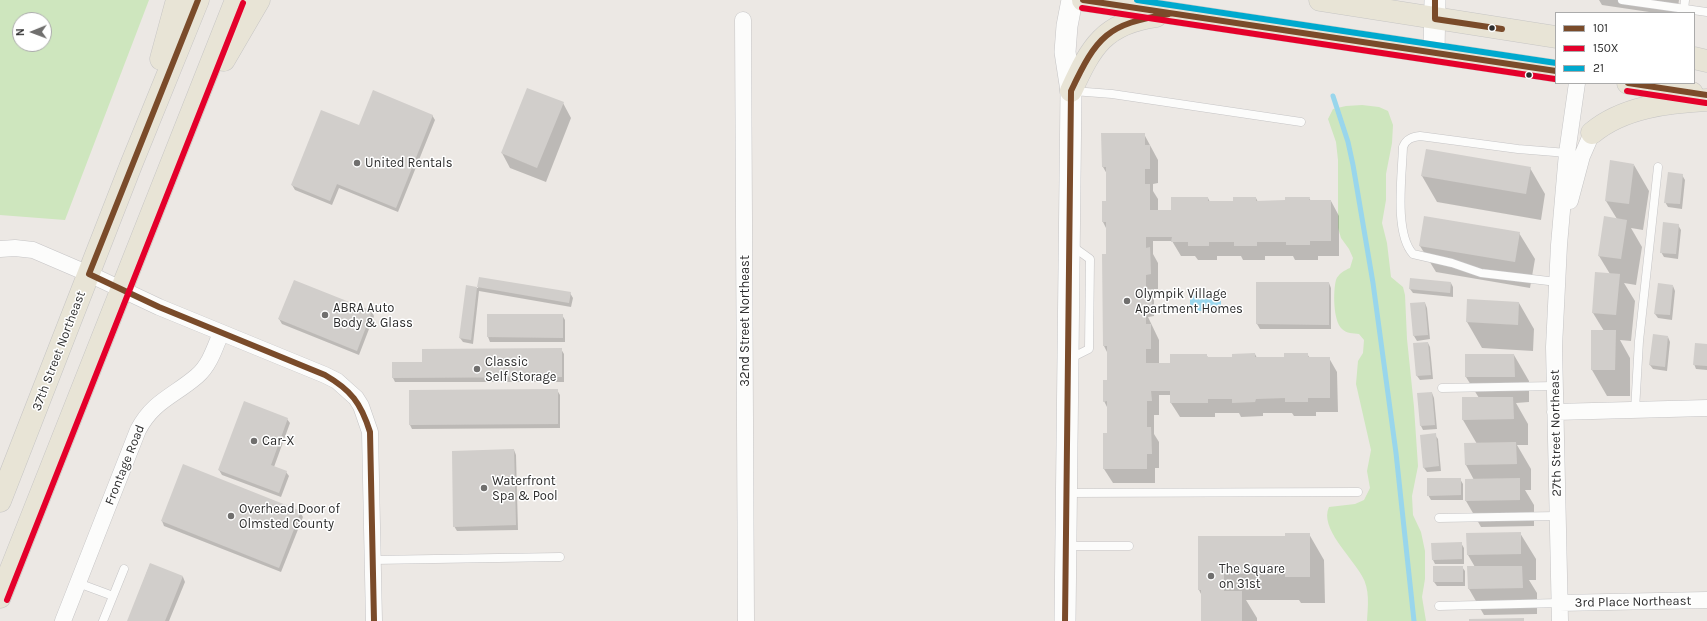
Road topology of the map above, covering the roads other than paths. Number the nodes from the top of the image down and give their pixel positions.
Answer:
1 (177, 0) edge
2 (198, 0) edge
3 (236, 0) edge
4 (259, 0) edge
5 (1072, 0) edge
6 (1083, 0) edge
7 (1320, 0) edge
8 (1622, 0) edge
9 (1685, 0) edge
10 (1435, 9) edge
11 (1684, 10) junction
12 (1707, 12) edge
13 (1169, 14) junction
14 (744, 20) dead end
15 (1555, 37) edge
16 (1434, 52) junction
17 (1695, 58) edge
18 (1707, 61) edge
19 (1555, 71) edge
20 (1577, 84) edge
21 (1635, 84) edge
22 (1071, 91) junction
23 (1707, 95) edge
24 (1707, 100) edge
25 (1300, 122) dead end
26 (1592, 133) joint
27 (1566, 153) junction
28 (131, 165) junction
29 (1658, 167) dead end
30 (169, 169) junction
31 (1558, 245) junction
32 (0, 249) edge
33 (89, 274) junction
34 (1557, 282) junction
35 (122, 289) junction
36 (221, 333) junction
37 (1555, 386) junction
38 (1442, 388) dead end
39 (1707, 408) edge
40 (1635, 410) junction
41 (1555, 412) junction
42 (1358, 492) dead end
43 (1066, 493) junction
44 (0, 501) edge
45 (1557, 516) junction
46 (1439, 518) dead end
47 (1065, 546) junction
48 (1129, 546) dead end
49 (560, 557) dead end
50 (373, 560) junction
51 (124, 569) dead end
52 (78, 583) junction
53 (113, 596) junction
54 (0, 597) edge
55 (1707, 600) edge
56 (1560, 603) junction
57 (1439, 606) dead end
58 (63, 621) edge
59 (103, 621) edge
60 (374, 621) edge
61 (746, 621) edge
62 (1065, 621) edge
63 (1560, 621) edge

1 - 28 main road
2 - 28 main road, 37th Street Northeast
3 - 30 main road
4 - 30 main road
5 - 22 street
6 - 13 main road
7 - 10 main road
8 - 11 lane
9 - 11 lane
10 - 15 main road
10 - 16 street
11 - 12 lane
13 - 16 main road
13 - 22 main road
14 - 61 street, 32nd Street Northeast
16 - 19 main road
17 - 18 main road
20 - 27 street, 27th Street Northeast
21 - 23 main road
22 - 25 lane
22 - 43 street
24 - 26 main road
26 - 31 street, 27th Street Northeast
27 - 31 street, 27th Street Northeast
27 - 34 lane
28 - 33 main road, 37th Street Northeast
29 - 40 lane
30 - 35 main road
31 - 34 street, 27th Street Northeast
32 - 33 street
33 - 35 street
33 - 44 main road, 37th Street Northeast
34 - 37 street, 27th Street Northeast
35 - 36 street
35 - 54 main road
36 - 50 street
36 - 52 street, Frontage Road
37 - 38 lane
37 - 41 street, 27th Street Northeast
39 - 40 street
40 - 41 street
41 - 45 street, 27th Street Northeast
42 - 43 lane
43 - 47 street
45 - 46 lane
45 - 56 street, 27th Street Northeast
47 - 48 lane
47 - 62 street
49 - 50 lane
50 - 60 street
51 - 53 lane
52 - 53 lane
52 - 58 street, Frontage Road
53 - 59 lane
55 - 56 street, 3rd Place Northeast
56 - 57 lane
56 - 63 street, 27th Street Northeast

